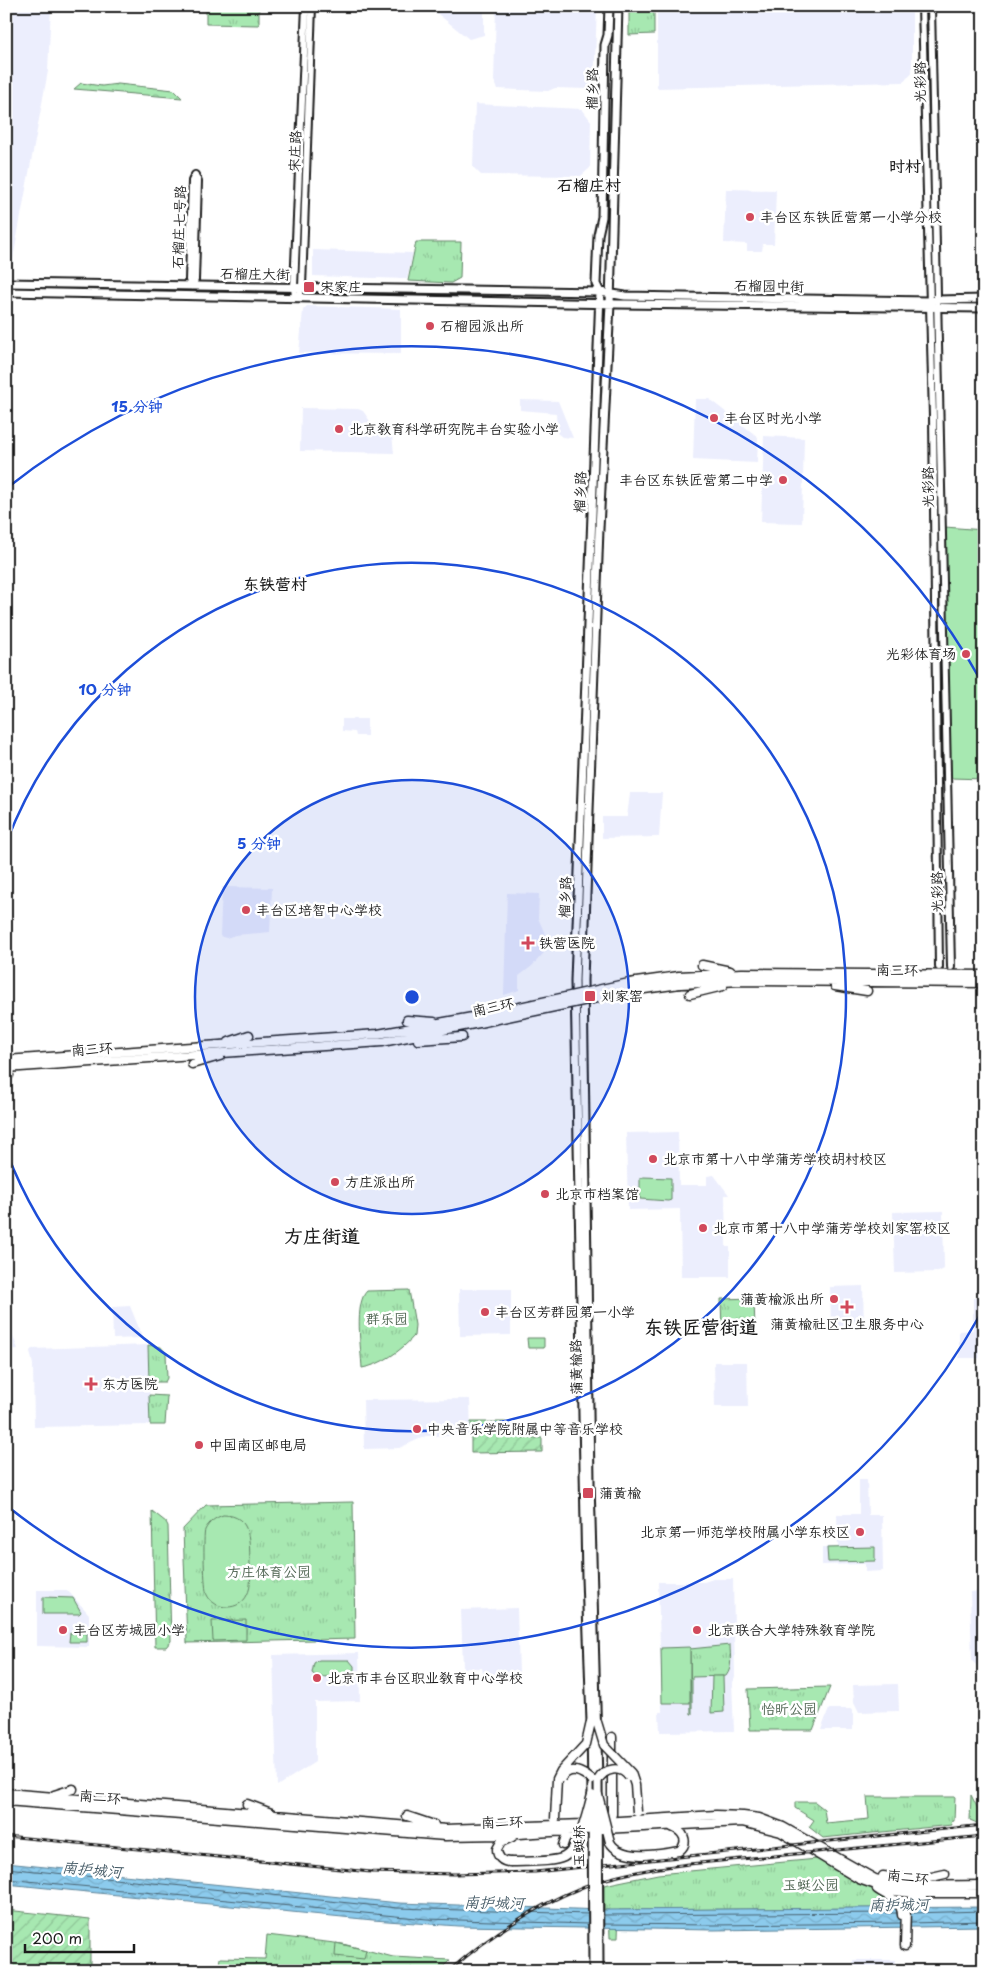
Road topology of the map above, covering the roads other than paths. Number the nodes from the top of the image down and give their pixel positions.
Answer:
1 (306, 6) edge
2 (312, 6) edge
3 (609, 6) edge
4 (618, 6) edge
5 (922, 6) edge
6 (931, 6) edge
7 (6, 283) edge
8 (192, 286) junction
9 (298, 287) junction
10 (6, 292) edge
11 (600, 292) junction
12 (610, 294) junction
13 (297, 297) junction
14 (984, 298) edge
15 (937, 300) junction
16 (599, 304) junction
17 (610, 304) junction
18 (932, 306) junction
19 (984, 308) edge
20 (584, 735) junction
21 (577, 758) dead end
22 (575, 839) dead end
23 (579, 864) junction
24 (702, 965) dead end
25 (939, 967) dead end
26 (950, 967) dead end
27 (984, 975) edge
28 (742, 977) junction
29 (884, 978) junction
30 (579, 981) junction
31 (811, 981) junction
32 (984, 984) edge
33 (867, 991) dead end
34 (690, 994) dead end
35 (580, 1013) junction
36 (407, 1020) dead end
37 (478, 1020) junction
38 (444, 1022) junction
39 (249, 1034) dead end
40 (462, 1037) dead end
41 (382, 1042) junction
42 (220, 1045) junction
43 (238, 1051) junction
44 (156, 1054) junction
45 (6, 1060) edge
46 (63, 1060) junction
47 (192, 1064) dead end
48 (7, 1072) edge
49 (582, 1598) dead end
50 (586, 1610) junction
51 (594, 1722) junction
52 (612, 1737) dead end
53 (595, 1780) junction
54 (73, 1789) dead end
55 (6, 1793) edge
56 (595, 1795) junction
57 (49, 1797) junction
58 (6, 1801) edge
59 (247, 1804) dead end
60 (634, 1812) junction
61 (280, 1816) junction
62 (406, 1816) dead end
63 (652, 1820) junction
64 (564, 1823) junction
65 (610, 1823) junction
66 (548, 1826) junction
67 (671, 1826) junction
68 (446, 1828) junction
69 (554, 1832) junction
70 (518, 1834) junction
71 (848, 1864) junction
72 (944, 1874) dead end
73 (870, 1884) junction
74 (984, 1885) edge
75 (975, 1889) junction
76 (949, 1890) junction
77 (984, 1892) edge
78 (903, 1935) junction
79 (903, 1946) dead end
80 (593, 1971) edge
81 (599, 1971) edge

1 - 9 main road, 宋庄路
2 - 9 main road, 宋庄路
3 - 11 main road, 榴乡路
4 - 12 main road, 榴乡路
5 - 18 main road, 光彩路
6 - 15 main road, 光彩路
7 - 8 main road, 石榴庄大街
8 - 8 main road, 石榴庄七号路
8 - 9 main road, 石榴庄大街
9 - 11 main road, 石榴庄大街
9 - 13 main road, 宋庄路
10 - 13 main road, 石榴庄大街
11 - 12 main road, 石榴园中街
11 - 16 main road, 榴乡路
12 - 17 main road, 榴乡路
12 - 18 main road, 石榴园中街
13 - 16 main road, 石榴庄大街
14 - 15 main road, 石榴园中街
15 - 18 main road, 石榴园中街
16 - 17 main road, 石榴园中街
16 - 20 main road, 榴乡路
17 - 18 main road, 石榴园中街
17 - 30 main road, 榴乡路
18 - 19 main road
18 - 25 main road, 光彩路
18 - 26 main road, 光彩路
20 - 21 main road
20 - 23 main road, 榴乡路
22 - 23 main road
23 - 30 main road, 榴乡路
24 - 28 highway
27 - 29 highway, 南三环
28 - 29 highway, 南三环
28 - 31 highway, 南三环
28 - 34 highway
28 - 37 highway, 南三环, bridge
28 - 37 highway, 南三环, bridge
29 - 31 highway, 南三环
29 - 32 highway, 南三环
30 - 35 main road
31 - 33 highway
35 - 50 main road, 蒲黄榆路
35 - 51 main road, 蒲黄榆路
36 - 38 highway
37 - 38 highway, 南三环
37 - 41 highway, 南三环
38 - 42 highway, 南三环
39 - 42 highway
40 - 41 highway
41 - 43 highway, 南三环
42 - 44 highway, 南三环
43 - 44 highway, 南三环
43 - 47 highway
44 - 46 highway, 南三环
45 - 46 highway, 南三环
46 - 48 highway, 南三环
49 - 50 main road
50 - 51 main road, 蒲黄榆路
51 - 53 main road, 玉蜓桥, bridge
51 - 60 highway, bridge
51 - 64 highway, bridge
52 - 65 highway
53 - 56 main road, 玉蜓桥
53 - 60 highway, bridge
53 - 64 highway, bridge
54 - 57 highway
55 - 57 highway, 南二环
56 - 67 highway, bridge
56 - 70 highway, bridge
56 - 80 main road, 玉蜓桥, bridge
56 - 81 main road, 玉蜓桥, bridge
57 - 61 highway, 南二环
58 - 70 highway, 南二环
59 - 61 highway
60 - 63 highway
60 - 65 highway
61 - 68 highway, 南二环
62 - 68 highway
63 - 65 highway, 南二环
63 - 71 highway, 南二环
64 - 65 highway, 南二环, bridge
64 - 66 highway
64 - 66 highway, 南二环
64 - 69 highway, 南二环
64 - 69 highway
65 - 67 highway, 南二环
66 - 68 highway, 南二环
67 - 73 highway, 南二环
69 - 70 highway, 南二环
71 - 72 highway
71 - 76 highway, 南二环
73 - 76 highway, 南二环
73 - 78 highway
74 - 75 highway, 南二环
75 - 76 highway, 南二环
75 - 77 highway, 南二环
76 - 78 highway
78 - 79 highway

